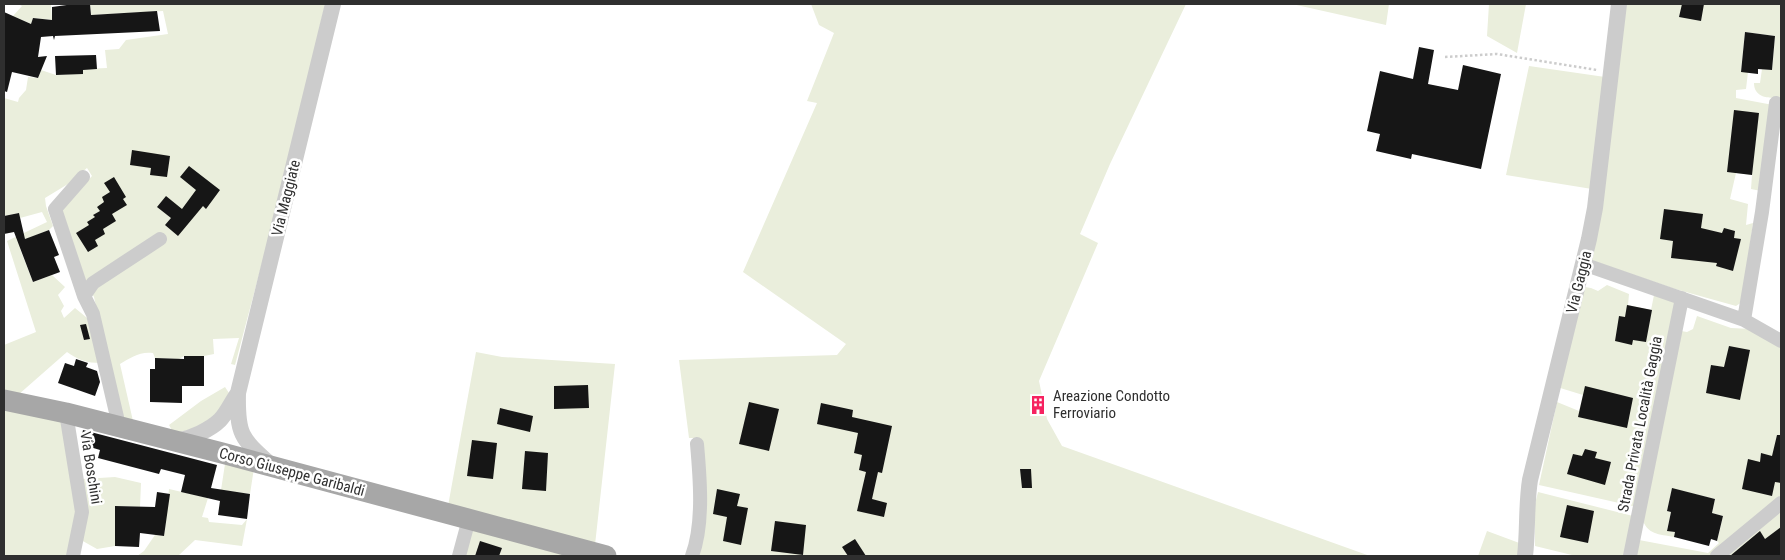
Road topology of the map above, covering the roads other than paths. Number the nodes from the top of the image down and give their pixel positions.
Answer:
1 (333, 4) edge
2 (1619, 4) edge
3 (1776, 103) dead end
4 (83, 177) dead end
5 (160, 239) dead end
6 (1583, 264) junction
7 (84, 296) junction
8 (1682, 298) junction
9 (1744, 320) junction
10 (1781, 341) edge
11 (238, 393) junction
12 (4, 400) edge
13 (66, 413) junction
14 (220, 420) junction
15 (115, 426) junction
16 (240, 427) junction
17 (177, 441) junction
18 (696, 444) dead end
19 (222, 453) junction
20 (272, 466) junction
21 (1781, 504) edge
22 (469, 519) junction
23 (73, 556) edge
24 (459, 556) edge
25 (606, 556) edge
26 (692, 556) edge
27 (1525, 556) edge
28 (1630, 556) edge
29 (1717, 556) edge

1 - 11 street, Via Maggiate
2 - 6 street, Via Gaggia
3 - 9 street
4 - 7 street
5 - 7 street
6 - 8 street
6 - 27 street, Via Gaggia
7 - 15 street
8 - 9 street
8 - 28 street, Strada Privata Località Gaggia
9 - 10 street
11 - 14 street, Via Maggiate
11 - 16 street, Via Maggiate
12 - 13 main road, Corso Giuseppe Garibaldi
13 - 15 main road, Corso Giuseppe Garibaldi
13 - 23 street, Via Boschini
14 - 17 street, Via Maggiate
14 - 19 street
15 - 17 main road, Corso Giuseppe Garibaldi
16 - 19 street
16 - 20 street, Via Maggiate
17 - 19 main road, Corso Giuseppe Garibaldi
18 - 26 street
19 - 20 main road, Corso Giuseppe Garibaldi
20 - 22 main road, Corso Giuseppe Garibaldi
21 - 29 street
22 - 24 street
22 - 25 main road, Corso Giuseppe Garibaldi

